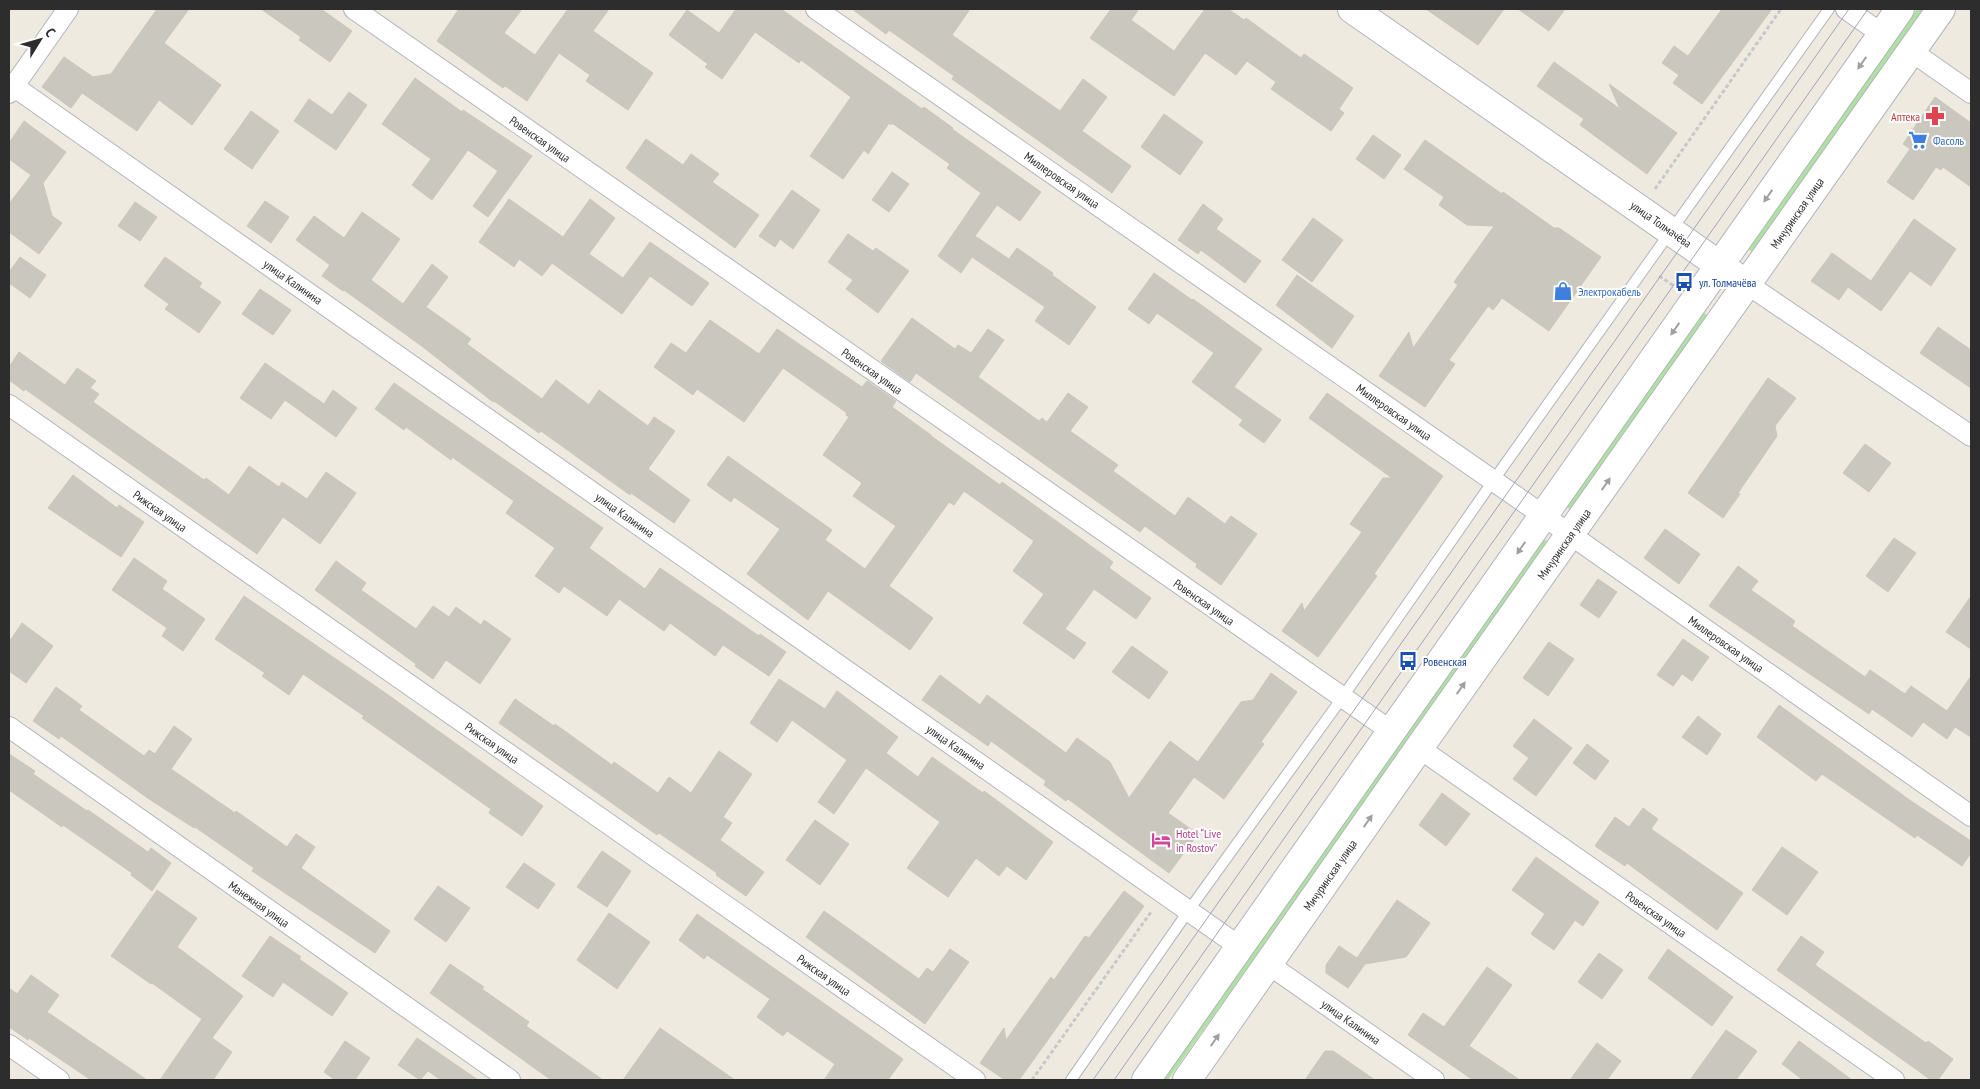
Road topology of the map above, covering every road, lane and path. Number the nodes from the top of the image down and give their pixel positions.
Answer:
1 (68, 9) edge
2 (354, 9) edge
3 (816, 9) edge
4 (1352, 9) edge
5 (1781, 9) edge
6 (1829, 9) edge
7 (1846, 9) edge
8 (1900, 9) edge
9 (1941, 9) edge
10 (1882, 34) junction
11 (1911, 51) junction
12 (10, 87) edge
13 (1971, 93) edge
14 (1640, 210) junction
15 (1672, 232) junction
16 (1720, 265) junction
17 (1747, 284) junction
18 (9, 405) edge
19 (1971, 436) edge
20 (1493, 481) junction
21 (1544, 516) junction
22 (1571, 535) junction
23 (1342, 698) junction
24 (9, 727) edge
25 (1391, 731) junction
26 (1419, 748) junction
27 (1971, 816) edge
28 (1164, 893) junction
29 (1189, 910) junction
30 (1240, 947) junction
31 (1268, 964) junction
32 (9, 1045) edge
33 (59, 1080) edge
34 (510, 1080) edge
35 (975, 1080) edge
36 (1032, 1080) edge
37 (1071, 1080) edge
38 (1146, 1080) edge
39 (1187, 1080) edge
40 (1434, 1080) edge
41 (1894, 1080) edge

1 - 12 street
2 - 23 street, Ровенская улица
3 - 20 street, Миллеровская улица
4 - 14 main road, улица Толмачёва
5 - 14 path
6 - 15 lane
7 - 10 street
8 - 10 main road
9 - 11 main road, Мичуринская улица
10 -> 16 main road
11 - 13 street
11 - 17 main road, Мичуринская улица
12 - 28 street, улица Калинина
14 - 15 main road, улица Толмачёва
15 - 16 main road, улица Толмачёва
15 - 20 lane
16 - 17 main road, улица Толмачёва
16 -> 21 main road
17 - 19 street, улица Толмачёва
22 -> 17 main road, Мичуринская улица
18 - 35 street, Рижская улица
20 - 21 street, Миллеровская улица
20 - 23 lane
21 - 22 street, Миллеровская улица
21 -> 25 main road
26 -> 22 main road, Мичуринская улица
22 - 27 street, Миллеровская улица
23 - 25 street, Ровенская улица
23 - 29 lane
24 - 34 street, Манежная улица
25 - 30 main road
31 -> 26 main road, Мичуринская улица
26 - 41 street, Ровенская улица
28 - 29 street, улица Калинина
28 - 36 path
29 - 30 street, улица Калинина
29 - 37 lane
30 - 38 main road
39 -> 31 main road, Мичуринская улица
31 - 40 street, улица Калинина
32 - 33 street

